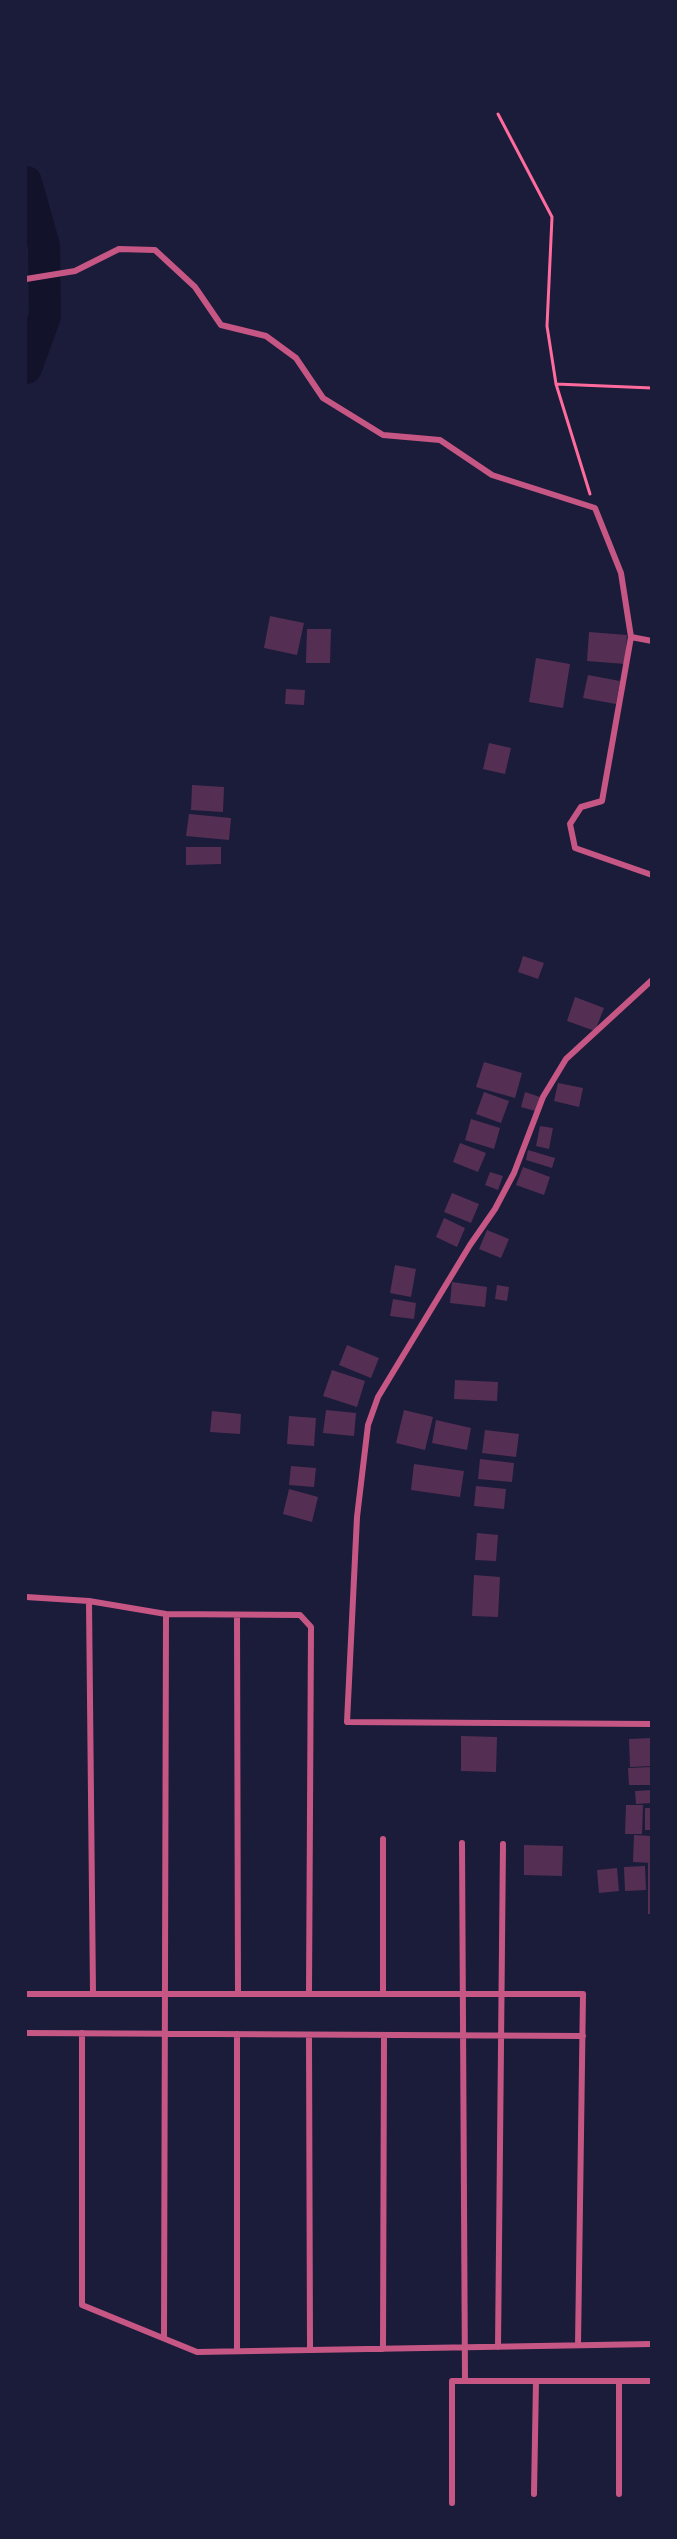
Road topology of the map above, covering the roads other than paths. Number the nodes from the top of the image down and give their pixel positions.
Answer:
1 (26, 279) edge
2 (631, 637) junction
3 (651, 641) edge
4 (651, 875) edge
5 (651, 980) edge
6 (26, 1597) edge
7 (90, 1600) junction
8 (166, 1614) junction
9 (237, 1615) junction
10 (651, 1725) edge
11 (383, 1839) dead end
12 (462, 1843) dead end
13 (502, 1844) dead end
14 (26, 1994) edge
15 (93, 1994) junction
16 (164, 1994) junction
17 (238, 1994) junction
18 (309, 1994) junction
19 (383, 1994) junction
20 (463, 1994) junction
21 (502, 1994) junction
22 (26, 2033) edge
23 (82, 2033) junction
24 (166, 2034) junction
25 (237, 2034) junction
26 (309, 2035) junction
27 (384, 2035) junction
28 (463, 2036) junction
29 (501, 2036) junction
30 (584, 2036) junction
31 (164, 2338) junction
32 (651, 2344) edge
33 (578, 2345) junction
34 (465, 2347) junction
35 (498, 2347) junction
36 (383, 2349) junction
37 (310, 2350) junction
38 (237, 2351) junction
39 (465, 2381) junction
40 (536, 2381) junction
41 (619, 2381) junction
42 (651, 2381) edge
43 (534, 2494) dead end
44 (619, 2494) dead end
45 (452, 2503) dead end

1 - 2 street
2 - 3 street
2 - 4 street
5 - 10 street
6 - 7 street
7 - 8 street
7 - 15 street
8 - 9 street
8 - 16 street
9 - 17 street
9 - 18 street
11 - 19 street
12 - 20 street
13 - 21 street
14 - 15 street
15 - 16 street
16 - 17 street
16 - 24 street
17 - 18 street
18 - 19 street
19 - 20 street
20 - 21 street
20 - 28 street
21 - 29 street
21 - 30 street
22 - 23 street
23 - 24 street
23 - 31 street
24 - 25 street
24 - 31 street
25 - 26 street
25 - 38 street
26 - 27 street
26 - 37 street
27 - 28 street
27 - 36 street
28 - 29 street
28 - 34 street
29 - 30 street
29 - 35 street
30 - 33 street
31 - 38 street
32 - 33 street
33 - 35 street
34 - 35 street
34 - 36 street
34 - 39 street
36 - 37 street
37 - 38 street
39 - 40 street
39 - 45 street
40 - 41 street
40 - 43 street
41 - 42 street
41 - 44 street

